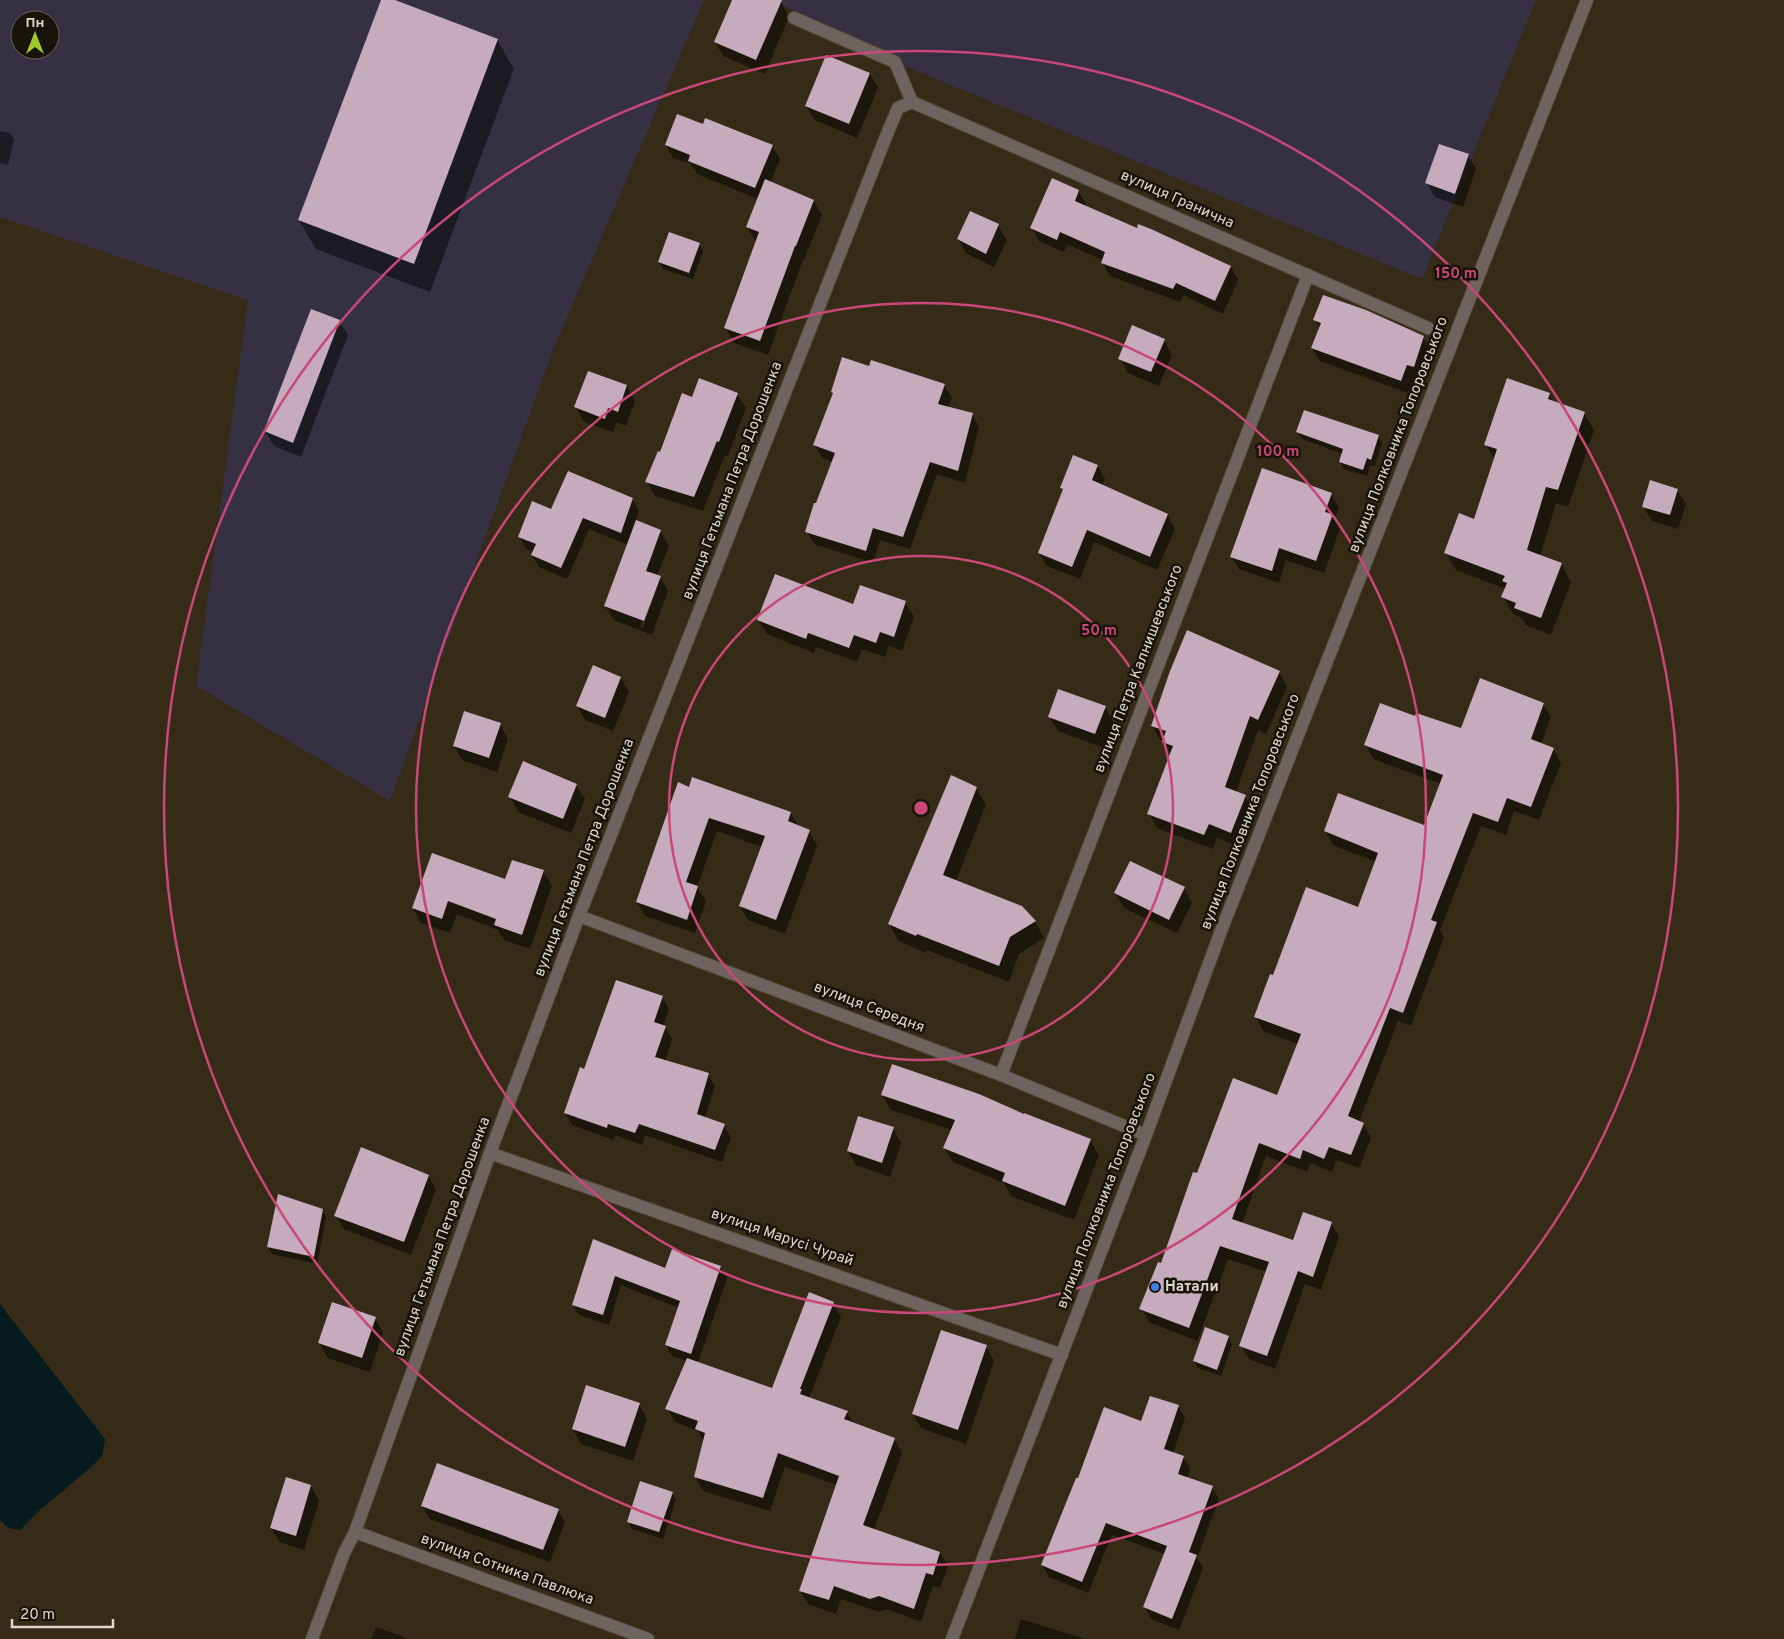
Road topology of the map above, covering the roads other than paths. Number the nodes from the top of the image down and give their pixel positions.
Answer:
1 (1588, 0) edge
2 (794, 18) dead end
3 (912, 102) junction
4 (1308, 276) junction
5 (1428, 328) dead end
6 (579, 916) junction
7 (1001, 1074) junction
8 (1146, 1135) junction
9 (490, 1153) junction
10 (1062, 1355) junction
11 (355, 1532) junction
12 (312, 1639) edge
13 (648, 1639) edge
14 (952, 1639) edge

1 - 8 street, вулиця Полковника Топоровського
2 - 3 street
3 - 4 street, вулиця Гранична
3 - 6 street, вулиця Гетьмана Петра Дорошенка
4 - 5 street, вулиця Гранична
4 - 7 street, вулиця Петра Калнишевського
6 - 7 street, вулиця Середня
6 - 9 street, вулиця Гетьмана Петра Дорошенка
7 - 8 street, вулиця Середня
8 - 10 street, вулиця Полковника Топоровського
9 - 10 street, вулиця Марусі Чурай
9 - 11 street, вулиця Гетьмана Петра Дорошенка
10 - 14 street, вулиця Полковника Топоровського
11 - 12 street, вулиця Гетьмана Петра Дорошенка
11 - 13 street, вулиця Сотника Павлюка

